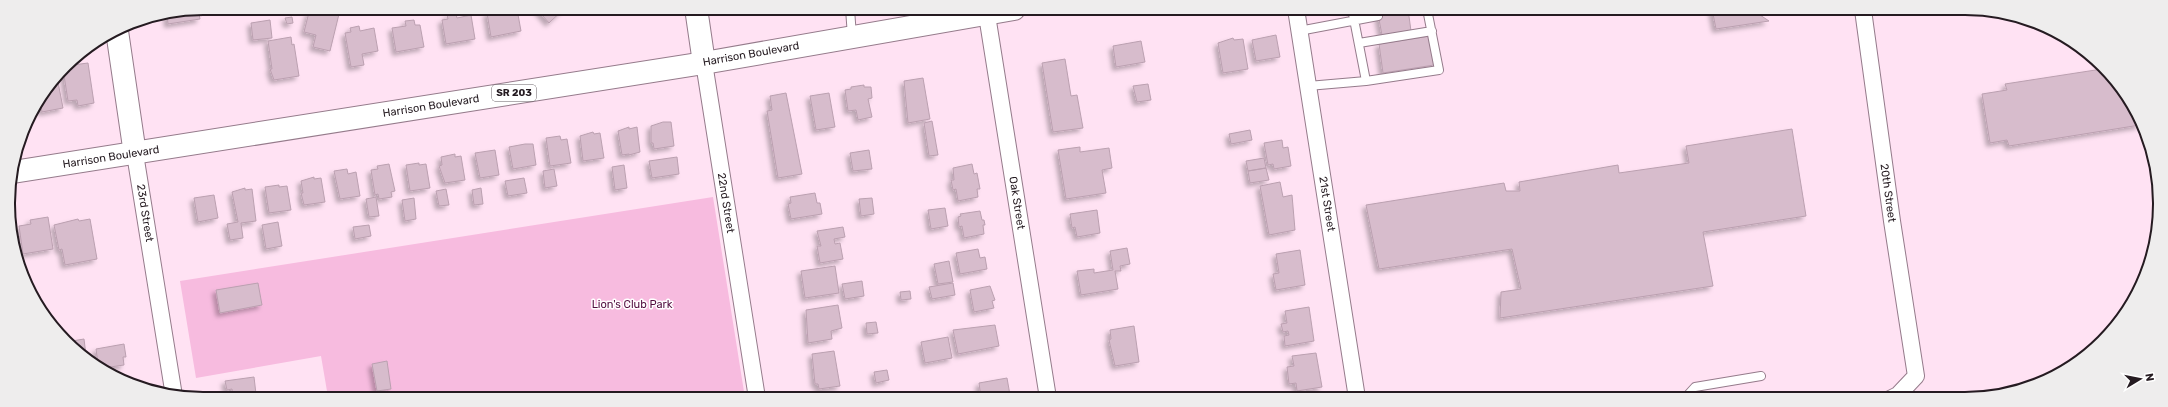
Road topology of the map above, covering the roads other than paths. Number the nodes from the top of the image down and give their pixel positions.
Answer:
1 (697, 15) edge
2 (850, 15) edge
3 (965, 15) edge
4 (987, 15) edge
5 (1297, 15) edge
6 (1353, 15) edge
7 (1429, 15) edge
8 (1864, 15) edge
9 (1378, 16) dead end
10 (1354, 20) junction
11 (1299, 31) junction
12 (1432, 31) junction
13 (118, 35) edge
14 (852, 37) junction
15 (1359, 43) junction
16 (704, 63) junction
17 (1366, 81) junction
18 (1308, 86) junction
19 (136, 154) junction
20 (18, 171) edge
21 (1761, 376) dead end
22 (173, 389) edge
23 (756, 392) edge
24 (1047, 392) edge
25 (1357, 392) edge
26 (1690, 392) edge
27 (1901, 392) edge

1 - 16 main road, 22nd Street
2 - 14 lane
3 - 14 main road, Harrison Boulevard / SR 203
4 - 24 street, Oak Street
5 - 11 street, 21st Street
6 - 10 lane
7 - 12 lane
8 - 27 street, 20th Street
9 - 10 lane
10 - 11 lane
10 - 15 lane
11 - 18 street, 21st Street
12 - 15 lane
12 - 17 lane
13 - 19 main road, 23rd Street
14 - 16 main road, Harrison Boulevard / SR 203
15 - 17 lane
16 - 19 main road, Harrison Boulevard / SR 203
16 - 23 street, 22nd Street
17 - 18 lane
18 - 25 street, 21st Street
19 - 20 main road, Harrison Boulevard / SR 203
19 - 22 street, 23rd Street
21 - 26 lane

